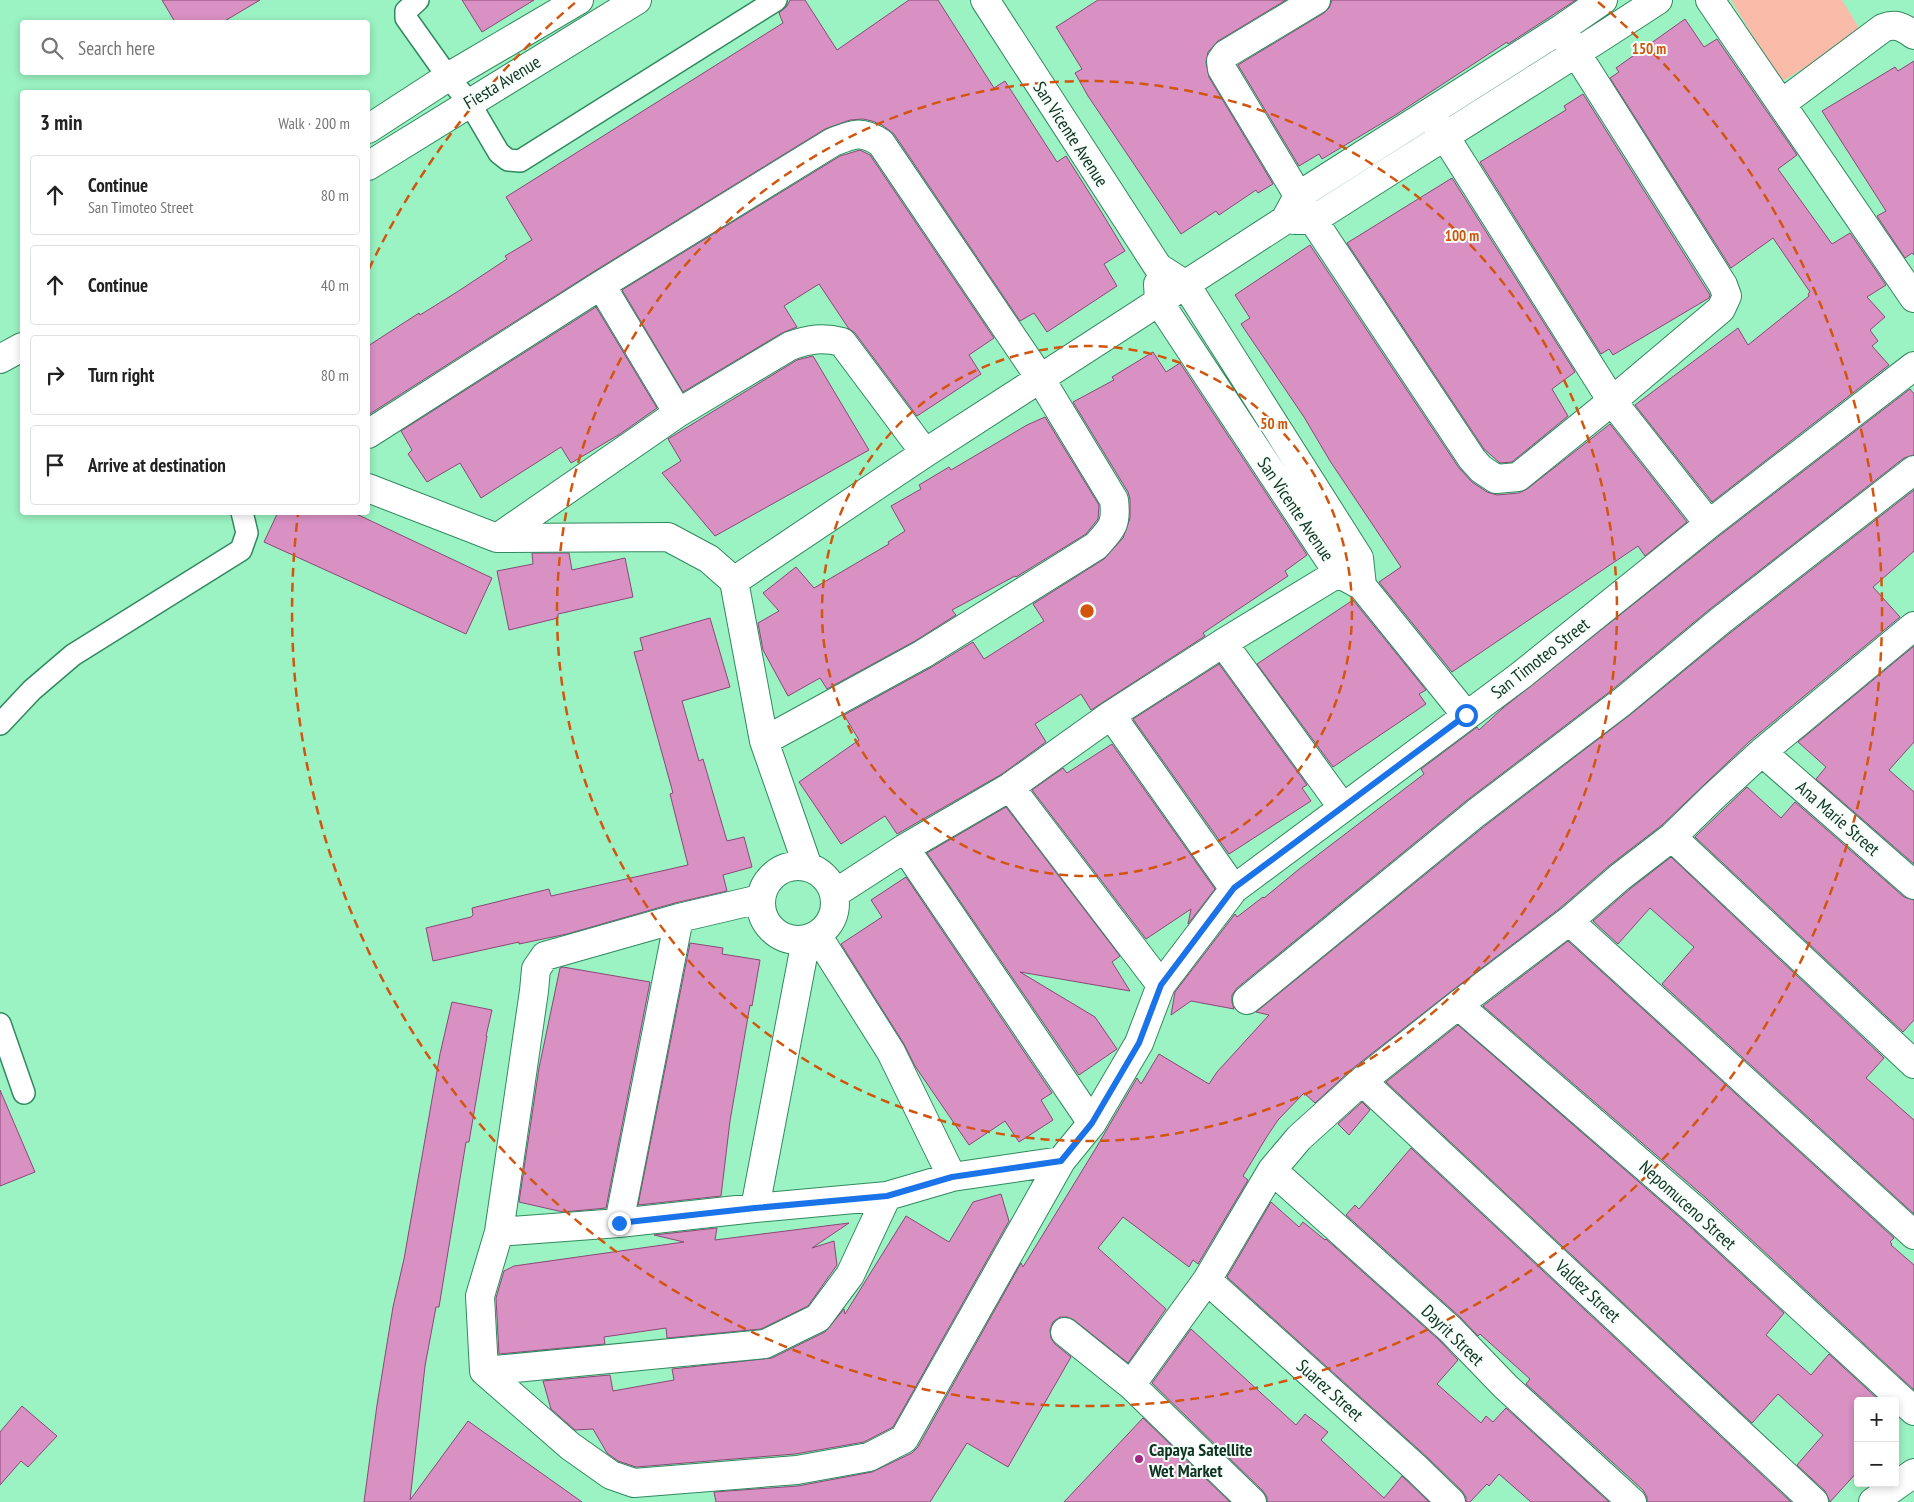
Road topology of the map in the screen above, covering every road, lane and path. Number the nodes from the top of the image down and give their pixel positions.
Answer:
1 (418, 0) edge
2 (578, 0) edge
3 (637, 0) edge
4 (776, 0) edge
5 (1316, 0) edge
6 (1603, 0) edge
7 (1658, 0) edge
8 (1710, 0) edge
9 (990, 2) edge
10 (1561, 28) junction
11 (1914, 35) edge
12 (1576, 54) junction
13 (448, 77) junction
14 (469, 102) junction
15 (1781, 104) junction
16 (1431, 112) junction
17 (370, 128) edge
18 (1444, 135) junction
19 (370, 165) edge
20 (1298, 196) junction
21 (1285, 220) junction
22 (1313, 220) junction
23 (1158, 267) junction
24 (601, 285) junction
25 (1186, 285) junction
26 (1914, 298) edge
27 (1159, 302) junction
28 (20, 348) edge
29 (0, 359) edge
30 (1914, 366) edge
31 (1040, 378) junction
32 (1612, 401) junction
33 (678, 413) junction
34 (370, 433) edge
35 (925, 453) junction
36 (1914, 470) edge
37 (370, 489) edge
38 (243, 515) edge
39 (1708, 524) junction
40 (497, 538) junction
41 (1353, 572) junction
42 (734, 581) junction
43 (1914, 626) edge
44 (1223, 643) junction
45 (1111, 715) junction
46 (1466, 715) junction
47 (0, 724) edge
48 (764, 741) junction
49 (1762, 752) junction
50 (1010, 787) junction
51 (1343, 808) junction
52 (1672, 837) junction
53 (905, 848) junction
54 (808, 867) junction
55 (1914, 885) edge
56 (1234, 888) junction
57 (834, 894) junction
58 (760, 899) junction
59 (679, 918) junction
60 (1569, 921) junction
61 (812, 937) junction
62 (1161, 985) junction
63 (1247, 1000) dead end
64 (1458, 1005) junction
65 (0, 1024) edge
66 (1914, 1064) edge
67 (1362, 1081) junction
68 (24, 1093) dead end
69 (1092, 1123) junction
70 (1061, 1161) junction
71 (1272, 1170) junction
72 (952, 1177) junction
73 (887, 1196) junction
74 (755, 1208) junction
75 (619, 1223) junction
76 (499, 1232) junction
77 (1914, 1235) edge
78 (1207, 1280) junction
79 (1065, 1332) dead end
80 (484, 1372) junction
81 (1131, 1385) junction
82 (1914, 1411) edge
83 (1914, 1473) edge
84 (1252, 1502) edge
85 (1451, 1502) edge
86 (1632, 1502) edge
87 (1814, 1502) edge
88 (1873, 1502) edge

1 - 13 lane
2 - 13 street, Fiesta Avenue
3 - 14 street, Fiesta Avenue
4 - 14 lane
5 - 20 street
6 - 10 street
7 - 12 street
8 - 15 street
9 - 23 street, San Vicente Avenue
10 - 12 street
10 - 16 street
11 - 15 street
12 - 18 street
12 - 32 street
13 - 14 lane
13 - 17 street, Fiesta Avenue
14 - 19 street, Fiesta Avenue
15 - 26 street
16 - 18 street
16 - 20 street
18 - 22 street
18 - 32 street
20 - 21 street
20 - 22 street
21 - 22 street
21 - 25 street
22 - 32 street
23 - 25 street, San Vicente Avenue
23 - 27 street
24 - 31 street
24 - 33 street
24 - 34 street
25 - 27 street
25 - 41 street, San Vicente Avenue
27 - 31 street
27 - 41 street, San Vicente Avenue
28 - 29 street
30 - 39 street, San Timoteo Street
31 - 35 street
31 - 48 street
32 - 39 street
33 - 35 street
33 - 40 street
35 - 42 street
36 - 63 street
37 - 40 street
38 - 47 lane
39 - 46 street, San Timoteo Street
40 - 42 street
41 - 44 street
41 - 46 street, San Vicente Avenue
42 - 48 street
43 - 49 street
44 - 45 street
44 - 51 street
45 - 50 street
45 - 56 street
46 - 51 street, San Timoteo Street
48 - 54 street
49 - 52 street
49 - 55 street, Ana Marie Street
50 - 53 street
50 - 62 street
51 - 56 street, San Timoteo Street
52 - 60 street
52 - 66 street
53 - 57 street
53 - 69 street
54 - 57 street
54 - 58 street
56 - 62 street, San Timoteo Street
57 - 61 street
58 - 59 street
58 - 61 street
59 - 75 street
59 - 76 street
60 - 64 street
60 - 77 street
61 - 72 street
61 - 74 street
62 - 69 street, San Timoteo Street
64 - 67 street
64 - 82 street, Nepomuceno Street
65 - 68 lane
67 - 71 street
67 - 87 street, Valdez Street
69 - 70 street, San Timoteo Street
70 - 72 street
70 - 80 street, San Timoteo Street
71 - 78 street
71 - 86 street, Dayrit Street
72 - 73 street
73 - 74 street
73 - 80 street
74 - 75 street
75 - 76 street
76 - 80 street
78 - 81 street
78 - 85 street, Suarez Street
79 - 81 street
81 - 84 street
83 - 88 street

